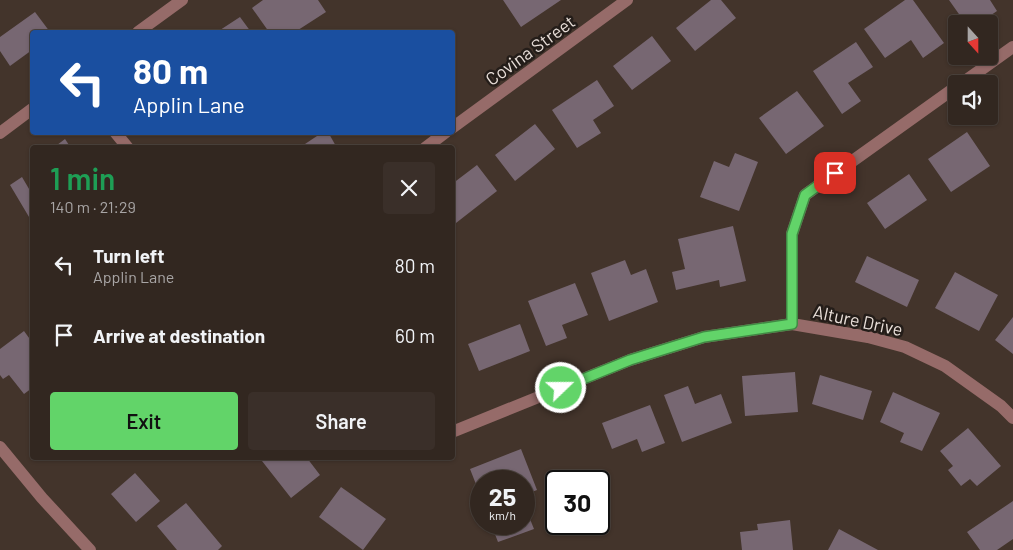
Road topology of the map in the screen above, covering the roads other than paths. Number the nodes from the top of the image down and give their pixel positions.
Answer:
1 (182, 0) edge
2 (628, 0) edge
3 (141, 30) edge
4 (1013, 47) edge
5 (974, 75) edge
6 (948, 93) edge
7 (30, 110) edge
8 (455, 126) edge
9 (0, 133) edge
10 (117, 135) edge
11 (442, 135) edge
12 (126, 145) edge
13 (430, 145) edge
14 (792, 324) junction
15 (1013, 418) edge
16 (455, 431) edge
17 (0, 447) edge
18 (90, 550) edge

1 - 3 street
2 - 8 street, Covina Street
4 - 5 street
6 - 14 street
7 - 9 street
10 - 12 street
11 - 13 street
14 - 15 street, Alture Drive
14 - 16 street, Alture Drive
17 - 18 street

